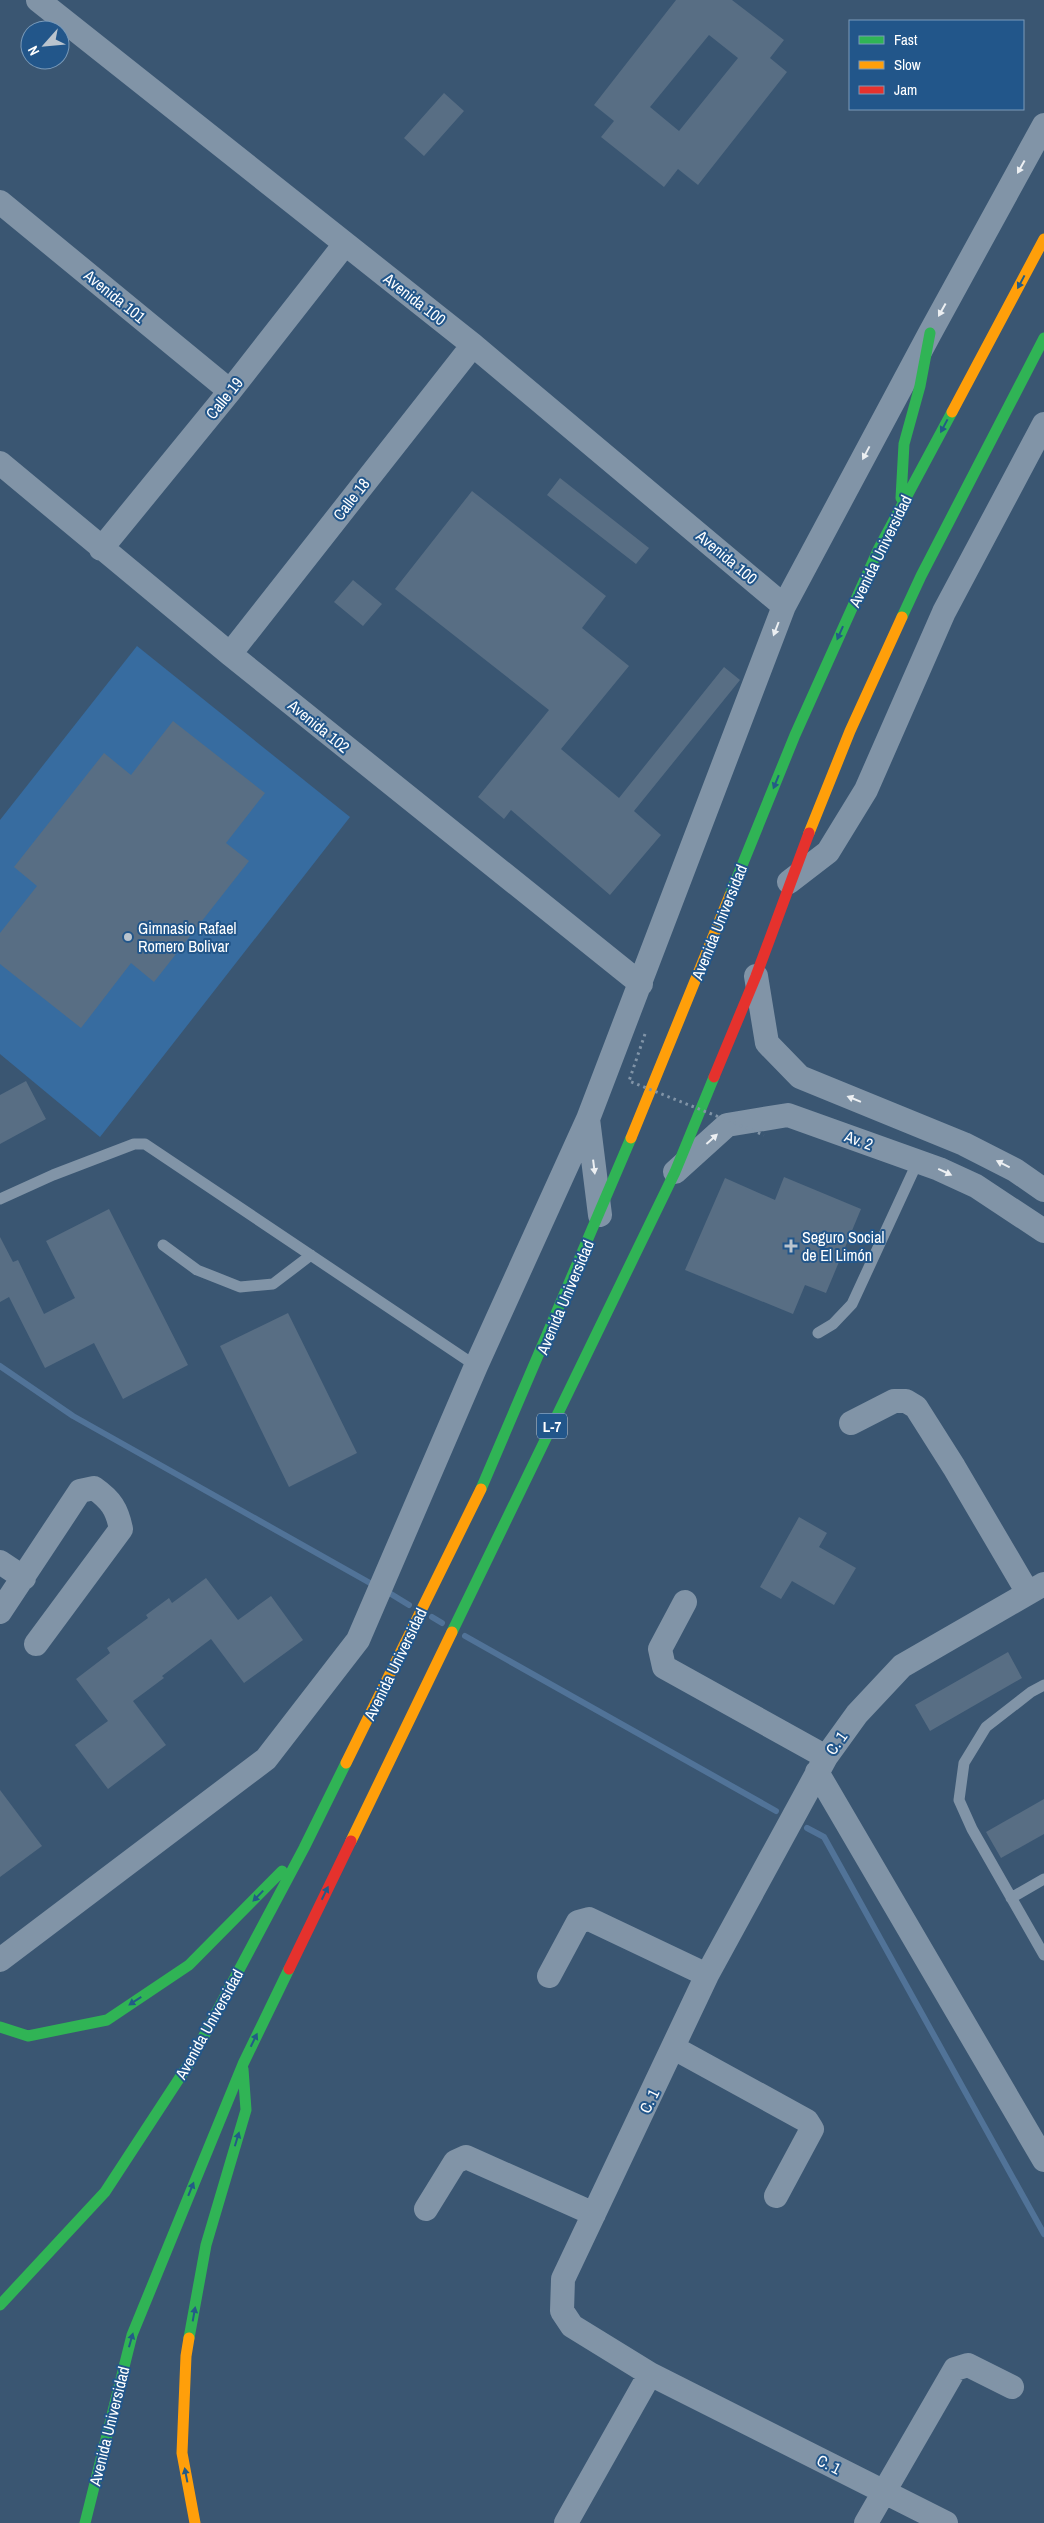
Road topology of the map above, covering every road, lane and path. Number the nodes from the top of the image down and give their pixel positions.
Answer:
1 (38, 0) edge
2 (1044, 125) edge
3 (0, 202) edge
4 (1044, 239) edge
5 (345, 244) junction
6 (930, 333) junction
7 (1044, 338) edge
8 (473, 344) junction
9 (230, 391) junction
10 (1044, 424) edge
11 (0, 463) edge
12 (900, 508) junction
13 (101, 549) junction
14 (784, 606) junction
15 (230, 654) junction
16 (789, 882) junction
17 (756, 976) junction
18 (641, 984) junction
19 (645, 1034) dead end
20 (588, 1119) junction
21 (764, 1135) dead end
22 (918, 1161) junction
23 (676, 1172) junction
24 (1044, 1190) edge
25 (0, 1200) edge
26 (600, 1215) junction
27 (1044, 1232) edge
28 (163, 1245) dead end
29 (311, 1255) junction
30 (818, 1333) dead end
31 (476, 1366) junction
32 (851, 1423) dead end
33 (0, 1562) edge
34 (24, 1578) junction
35 (1040, 1587) edge
36 (685, 1602) dead end
37 (0, 1612) edge
38 (36, 1644) dead end
39 (1044, 1685) edge
40 (822, 1765) junction
41 (304, 1848) junction
42 (1044, 1879) edge
43 (1012, 1898) junction
44 (1044, 1955) edge
45 (0, 1960) edge
46 (707, 1975) junction
47 (549, 1976) dead end
48 (0, 2027) edge
49 (674, 2048) junction
50 (243, 2064) junction
51 (1044, 2160) edge
52 (776, 2196) dead end
53 (426, 2209) dead end
54 (594, 2214) junction
55 (0, 2305) edge
56 (650, 2374) junction
57 (1012, 2387) dead end
58 (884, 2492) junction
59 (85, 2523) edge
60 (195, 2523) edge
61 (566, 2523) edge
62 (866, 2523) edge
63 (946, 2523) edge

1 - 5 street, Avenida 100
2 -> 6 street
3 - 9 street, Avenida 101
4 -> 12 main road, Avenida Universidad / L-7
5 - 8 street, Avenida 100
5 - 9 street, Calle 19
6 - 12 main road
6 -> 14 street
7 - 16 main road, Avenida Universidad / L-7
8 - 14 street, Avenida 100
8 - 15 street, Calle 18
9 - 13 street, Calle 19
10 - 16 street
11 - 13 street, Avenida 102
12 -> 26 main road, Avenida Universidad / L-7
13 - 15 street, Avenida 102
14 -> 18 street
15 - 18 street, Avenida 102
16 - 17 main road, Avenida Universidad / L-7
17 - 23 main road, Avenida Universidad / L-7
24 -> 17 street
18 - 20 street
19 - 21 path, bridge
20 -> 26 street
20 - 31 street
23 -> 22 street, Av. 2
22 -> 27 street, Av. 2
22 - 30 lane
50 -> 23 main road, Avenida Universidad / L-7
25 - 29 lane
26 - 41 main road, Avenida Universidad / L-7
28 - 29 lane
29 - 31 lane
31 - 45 street
32 - 35 street
33 - 34 street
34 - 37 street
34 - 38 street
35 - 40 street, C. 1
36 - 40 street
39 - 43 lane
40 - 46 street, C. 1
40 - 51 street
41 -> 48 main road
41 - 55 main road, Avenida Universidad / L-7
42 - 43 lane
43 - 44 lane
46 - 47 street
46 - 49 street, C. 1
49 - 52 street
49 - 54 street, C. 1
59 -> 50 main road, Avenida Universidad / L-7
60 -> 50 main road
53 - 54 street
54 - 56 street, C. 1
56 - 58 street, C. 1
56 - 61 street
57 - 58 street
58 - 62 street
58 - 63 street, C. 1

